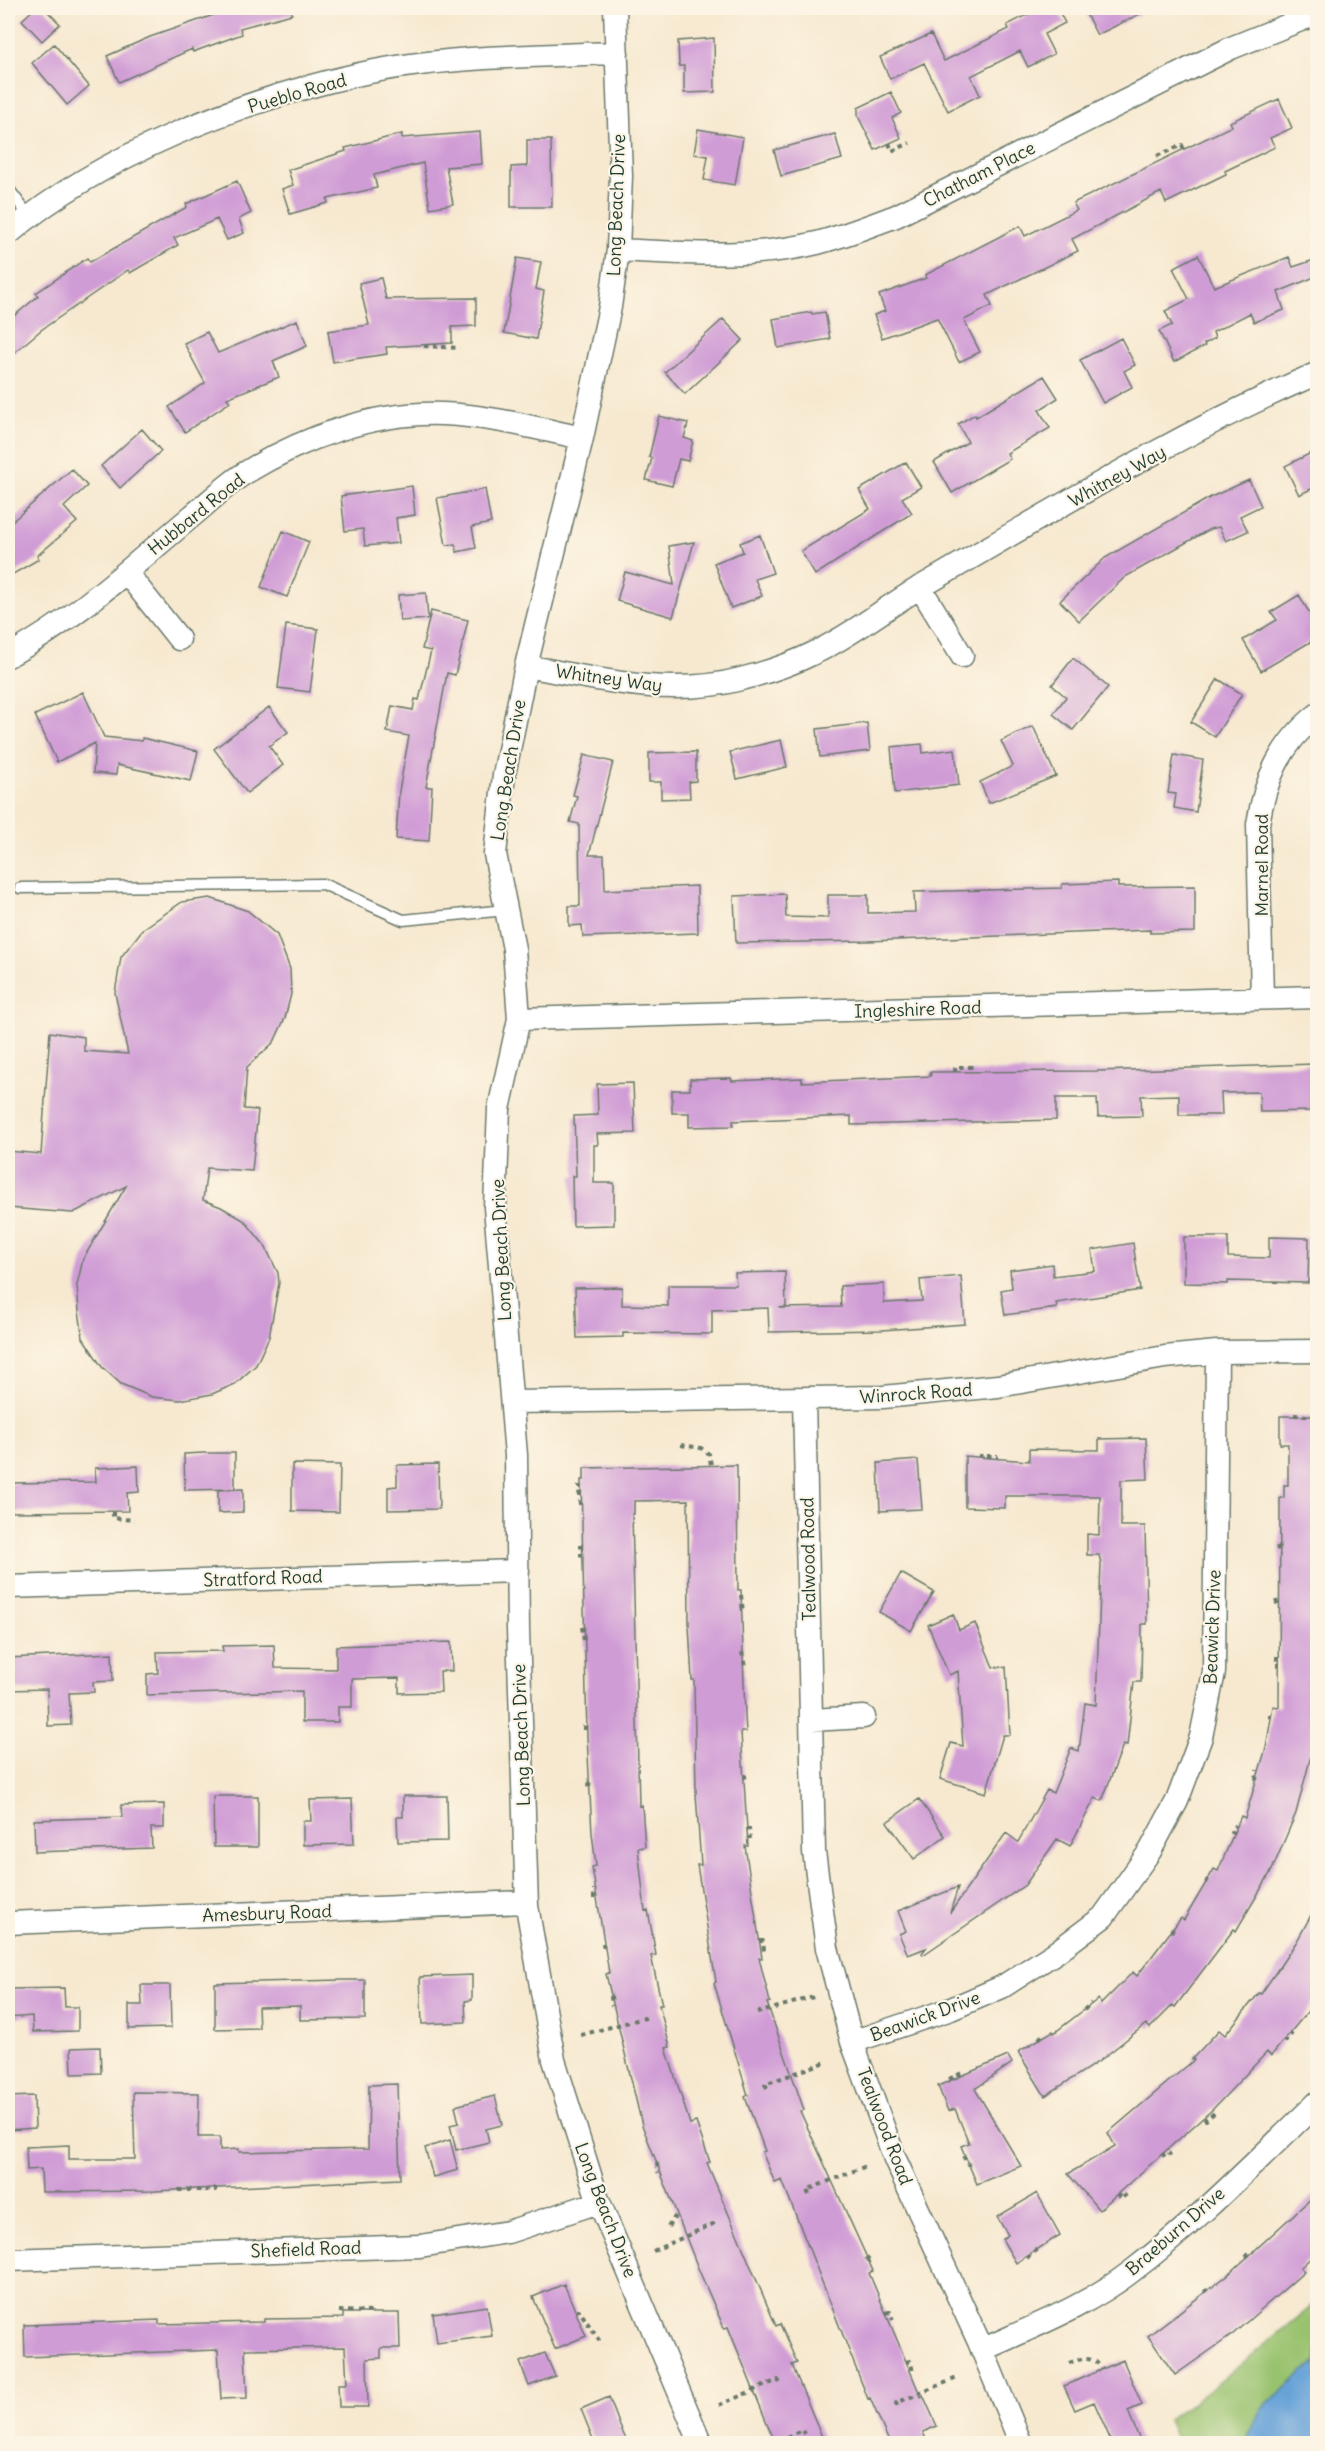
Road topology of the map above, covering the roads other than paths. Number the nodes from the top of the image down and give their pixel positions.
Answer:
1 (615, 8) edge
2 (1317, 13) edge
3 (617, 53) junction
4 (8, 188) edge
5 (29, 216) junction
6 (8, 234) edge
7 (618, 250) junction
8 (1317, 373) edge
9 (582, 438) junction
10 (126, 572) junction
11 (920, 587) junction
12 (179, 639) dead end
13 (8, 656) edge
14 (962, 656) dead end
15 (526, 666) junction
16 (1317, 714) edge
17 (20, 888) dead end
18 (506, 910) junction
19 (1262, 998) junction
20 (1317, 998) edge
21 (519, 1019) junction
22 (1317, 1351) edge
23 (1216, 1352) junction
24 (804, 1399) junction
25 (512, 1402) junction
26 (518, 1571) junction
27 (8, 1587) edge
28 (864, 1717) dead end
29 (811, 1720) junction
30 (526, 1902) junction
31 (8, 1923) edge
32 (852, 2042) junction
33 (1317, 2102) edge
34 (599, 2202) junction
35 (8, 2260) edge
36 (982, 2350) junction
37 (700, 2444) edge
38 (1021, 2444) edge

1 - 3 street, Long Beach Drive
2 - 7 street, Chatham Place
3 - 5 street, Pueblo Road
3 - 7 street, Long Beach Drive
4 - 5 lane
5 - 6 street, Pueblo Road
7 - 9 street, Long Beach Drive
8 - 11 street, Whitney Way
9 - 10 street, Hubbard Road
9 - 15 street, Long Beach Drive
10 - 12 street
10 - 13 street, Hubbard Road
11 - 14 street
11 - 15 street, Whitney Way
15 - 18 street, Long Beach Drive
16 - 19 street, Marnel Road
17 - 18 lane
18 - 21 street, Long Beach Drive
19 - 20 street, Ingleshire Road
19 - 21 street, Ingleshire Road
21 - 25 street, Long Beach Drive
22 - 23 street, Winrock Road
23 - 24 street, Winrock Road
23 - 32 street, Beawick Drive
24 - 25 street, Winrock Road
24 - 29 street, Tealwood Road
25 - 26 street, Long Beach Drive
26 - 27 street, Stratford Road
26 - 30 street, Long Beach Drive
28 - 29 street
29 - 32 street, Tealwood Road
30 - 31 street, Amesbury Road
30 - 34 street, Long Beach Drive
32 - 36 street, Tealwood Road
33 - 36 street, Braeburn Drive
34 - 35 street, Shefield Road
34 - 37 street, Long Beach Drive
36 - 38 street, Tealwood Road

